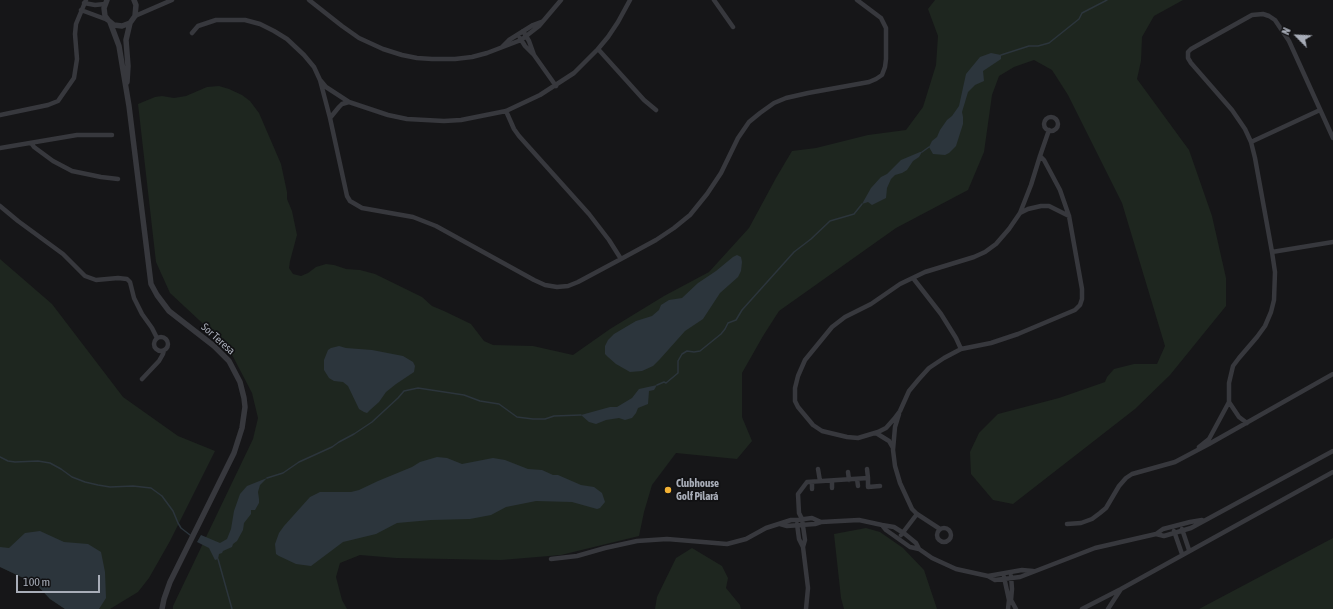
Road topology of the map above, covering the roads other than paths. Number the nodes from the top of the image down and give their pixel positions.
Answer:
1 (92, 0) edge
2 (134, 0) edge
3 (172, 0) edge
4 (309, 0) edge
5 (560, 0) edge
6 (630, 0) edge
7 (714, 0) edge
8 (857, 0) edge
9 (85, 2) edge
10 (106, 2) edge
11 (81, 10) junction
12 (135, 16) junction
13 (109, 21) junction
14 (543, 21) junction
15 (130, 23) junction
16 (733, 27) dead end
17 (523, 31) junction
18 (192, 33) dead end
19 (517, 35) junction
20 (526, 37) junction
21 (521, 40) junction
22 (502, 47) junction
23 (598, 50) junction
24 (534, 55) junction
25 (320, 80) junction
26 (556, 86) junction
27 (349, 102) junction
28 (129, 106) junction
29 (656, 110) dead end
30 (1320, 110) junction
31 (506, 111) junction
32 (0, 115) edge
33 (330, 118) junction
34 (1049, 130) dead end
35 (112, 135) dead end
36 (1333, 138) edge
37 (1251, 142) junction
38 (31, 143) junction
39 (0, 148) edge
40 (1040, 156) junction
41 (118, 179) dead end
42 (0, 206) edge
43 (1020, 213) junction
44 (1069, 216) junction
45 (1333, 242) edge
46 (1272, 252) junction
47 (621, 259) junction
48 (913, 278) junction
49 (157, 338) junction
50 (961, 349) junction
51 (164, 350) junction
52 (1333, 374) edge
53 (142, 379) dead end
54 (1229, 402) junction
55 (900, 411) junction
56 (1247, 423) junction
57 (876, 433) junction
58 (893, 448) junction
59 (1194, 451) junction
60 (1333, 451) edge
61 (818, 469) dead end
62 (867, 469) dead end
63 (848, 472) dead end
64 (1333, 472) edge
65 (868, 478) junction
66 (857, 479) junction
67 (849, 480) junction
68 (820, 481) junction
69 (832, 481) junction
70 (812, 482) junction
71 (858, 486) dead end
72 (880, 486) dead end
73 (832, 488) dead end
74 (812, 489) dead end
75 (917, 514) junction
76 (800, 519) junction
77 (1204, 520) junction
78 (821, 522) junction
79 (780, 524) junction
80 (1067, 524) dead end
81 (1180, 524) junction
82 (803, 525) junction
83 (882, 525) junction
84 (798, 526) junction
85 (1173, 526) junction
86 (940, 529) dead end
87 (1182, 530) junction
88 (902, 533) junction
89 (1175, 533) junction
90 (1156, 534) junction
91 (899, 538) junction
92 (803, 546) junction
93 (919, 549) junction
94 (1189, 550) junction
95 (1182, 554) junction
96 (551, 559) dead end
97 (1033, 571) junction
98 (1010, 572) junction
99 (1003, 573) junction
100 (988, 576) junction
101 (1012, 578) junction
102 (1004, 579) junction
103 (1120, 589) junction
104 (162, 609) edge
105 (806, 609) edge
106 (1008, 609) edge
107 (1016, 609) edge
108 (1082, 609) edge
109 (1108, 609) edge

1 - 9 street
2 - 12 street
3 - 12 street
4 - 22 street
5 - 14 street
6 - 23 street
7 - 16 street
8 - 47 street
9 - 10 street
9 - 11 street
10 - 13 street, Sor Teresa
11 - 13 street
11 - 32 street
12 - 15 street, Sor Teresa
13 - 15 street
13 - 28 street, Sor Teresa
14 - 17 street
14 - 20 street
15 - 28 street, Sor Teresa
17 - 19 street
17 - 20 street
18 - 25 street
19 - 21 street
19 - 22 street
20 - 21 street
20 - 24 street
21 - 22 street
21 - 24 street
23 - 26 street
23 - 29 street
24 - 26 street
25 - 27 street
25 - 33 street
26 - 31 street
27 - 31 street
27 - 33 street
28 - 104 street, Sor Teresa
30 - 36 street
30 - 37 street
30 - 37 street
31 - 47 street
33 - 47 street
34 - 40 street
35 - 38 street
37 - 46 street
38 - 39 street
38 - 41 street
40 - 43 street
40 - 44 street
42 - 49 street
43 - 44 street
43 - 48 street
44 - 50 street
45 - 46 street
46 - 54 street
48 - 50 street
48 - 57 street
49 - 51 street
49 - 51 street
50 - 55 street
51 - 53 street
52 - 56 street
54 - 56 street
54 - 59 street
55 - 57 street
55 - 58 street
56 - 59 street
57 - 58 street
58 - 75 street
59 - 80 street
60 - 77 street
61 - 68 street
62 - 65 street
63 - 67 street
64 - 94 street
65 - 66 street
65 - 72 street
66 - 67 street
66 - 71 street
67 - 69 street
68 - 69 street
68 - 70 street
69 - 73 street
70 - 74 street
70 - 76 street
75 - 86 street
75 - 88 street
76 - 78 street
76 - 79 street
76 - 82 street
76 - 84 street
77 - 81 street
77 - 87 street
78 - 82 street
78 - 83 street
79 - 84 street
79 - 96 street
81 - 85 street
81 - 87 street
82 - 84 street
82 - 92 street
83 - 88 street
83 - 91 street
84 - 92 street
85 - 89 street
85 - 90 street
87 - 89 street
87 - 94 street
88 - 91 street
88 - 93 street
89 - 90 street
89 - 95 street
90 - 97 street
91 - 93 street
92 - 105 street
93 - 100 street
94 - 95 street
95 - 103 street
97 - 98 street
97 - 101 street
98 - 99 street
98 - 101 street
99 - 100 street
99 - 102 street
100 - 102 street
101 - 102 street
101 - 107 street
102 - 106 street
103 - 108 street
103 - 109 street

